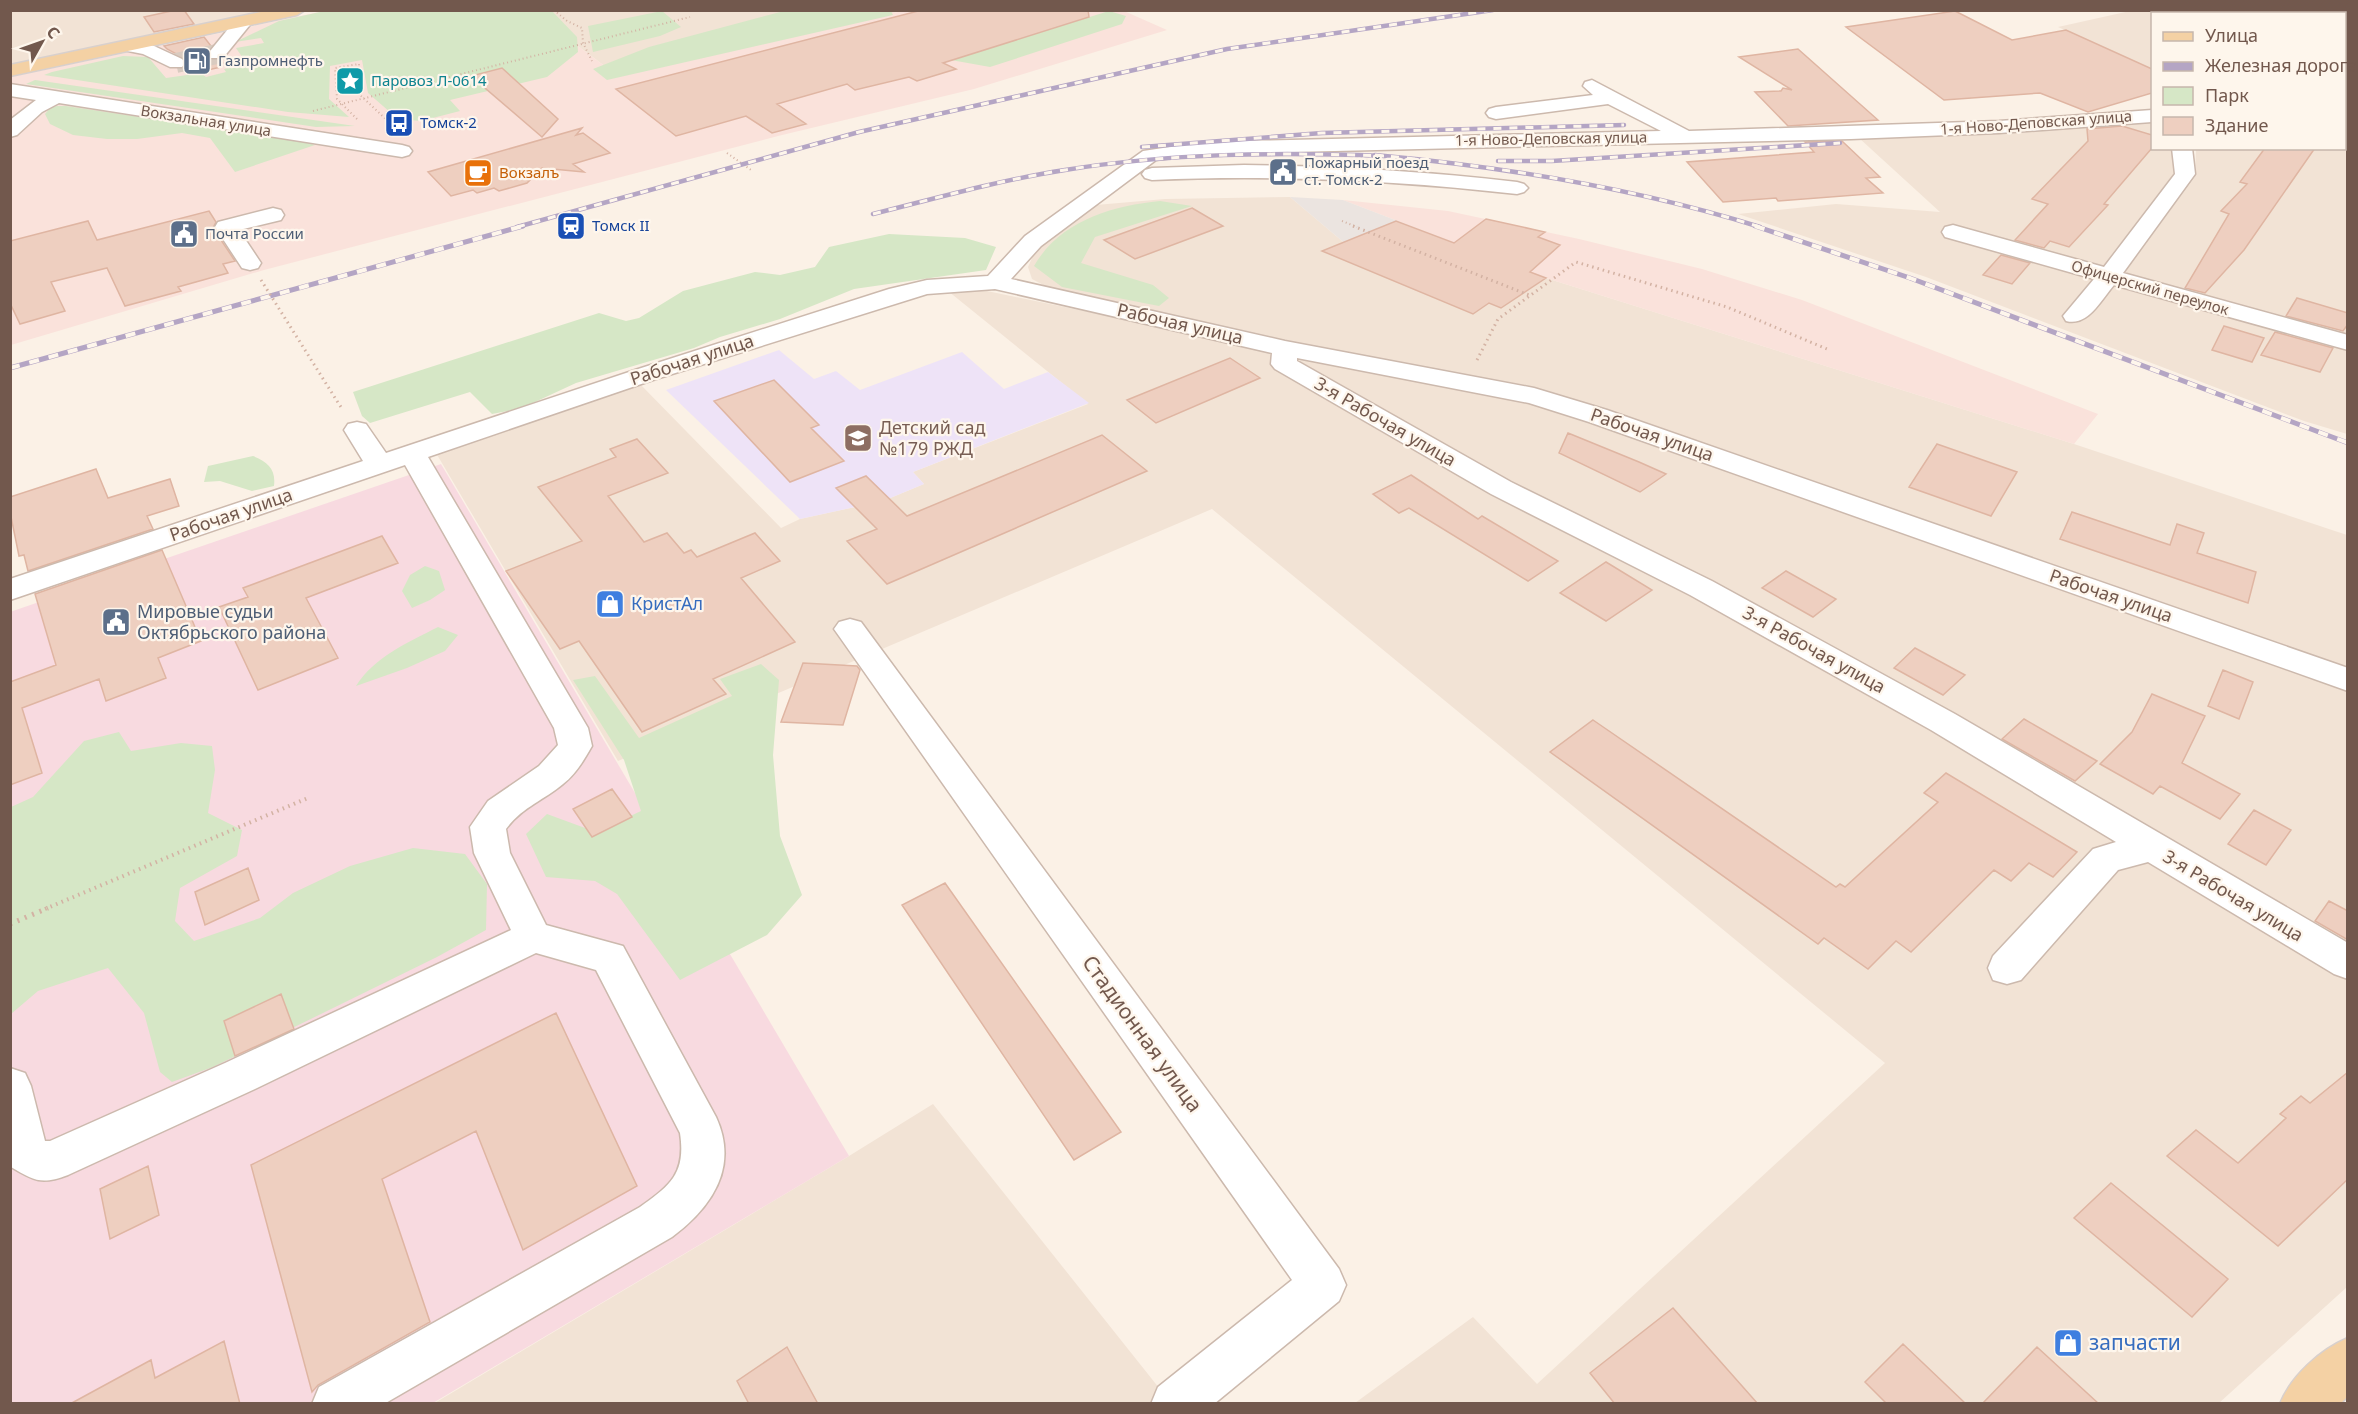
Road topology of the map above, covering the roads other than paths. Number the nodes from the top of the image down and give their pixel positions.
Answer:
1 (297, 10) edge
2 (243, 22) junction
3 (129, 46) junction
4 (217, 54) tunnel mouth
5 (176, 63) tunnel mouth
6 (10, 71) edge
7 (1592, 86) dead end
8 (10, 90) edge
9 (56, 97) junction
10 (1611, 98) junction
11 (1496, 113) dead end
12 (2151, 116) edge
13 (10, 131) edge
14 (1686, 136) junction
15 (2182, 150) edge
16 (402, 151) dead end
17 (1120, 176) junction
18 (1517, 188) dead end
19 (273, 215) dead end
20 (1953, 232) dead end
21 (256, 271) road end
22 (2109, 276) junction
23 (995, 282) junction
24 (2075, 316) dead end
25 (2348, 343) edge
26 (1285, 348) junction
27 (357, 430) dead end
28 (412, 453) junction
29 (379, 464) junction
30 (10, 590) edge
31 (850, 629) dead end
32 (2348, 680) edge
33 (2152, 847) junction
34 (533, 937) junction
35 (2348, 963) edge
36 (2007, 968) dead end
37 (10, 1086) edge
38 (2348, 1362) edge
39 (336, 1404) edge
40 (1175, 1404) edge
41 (2304, 1404) edge

1 - 2 main road
2 - 3 main road
2 - 4 street
3 - 5 street
3 - 6 main road
7 - 10 street
8 - 9 street, Вокзальная улица
9 - 13 street
9 - 16 street, Вокзальная улица
10 - 11 street
10 - 14 street
12 - 14 street, 1-я Ново-Деповская улица
14 - 17 street, 1-я Ново-Деповская улица
15 - 22 street
17 - 18 street
17 - 23 street, 1-я Ново-Деповская улица
19 - 21 street
20 - 22 street, Офицерский переулок
22 - 24 street
22 - 25 street, Офицерский переулок
23 - 26 street, Рабочая улица
23 - 28 street, Рабочая улица
26 - 32 street, Рабочая улица
26 - 33 street, 3-я Рабочая улица
27 - 29 street
28 - 29 street, Рабочая улица
28 - 34 street
29 - 30 street, Рабочая улица
31 - 40 street, Стадионная улица
33 - 35 street, 3-я Рабочая улица
33 - 36 street
34 - 37 street
34 - 39 street
38 - 41 main road

